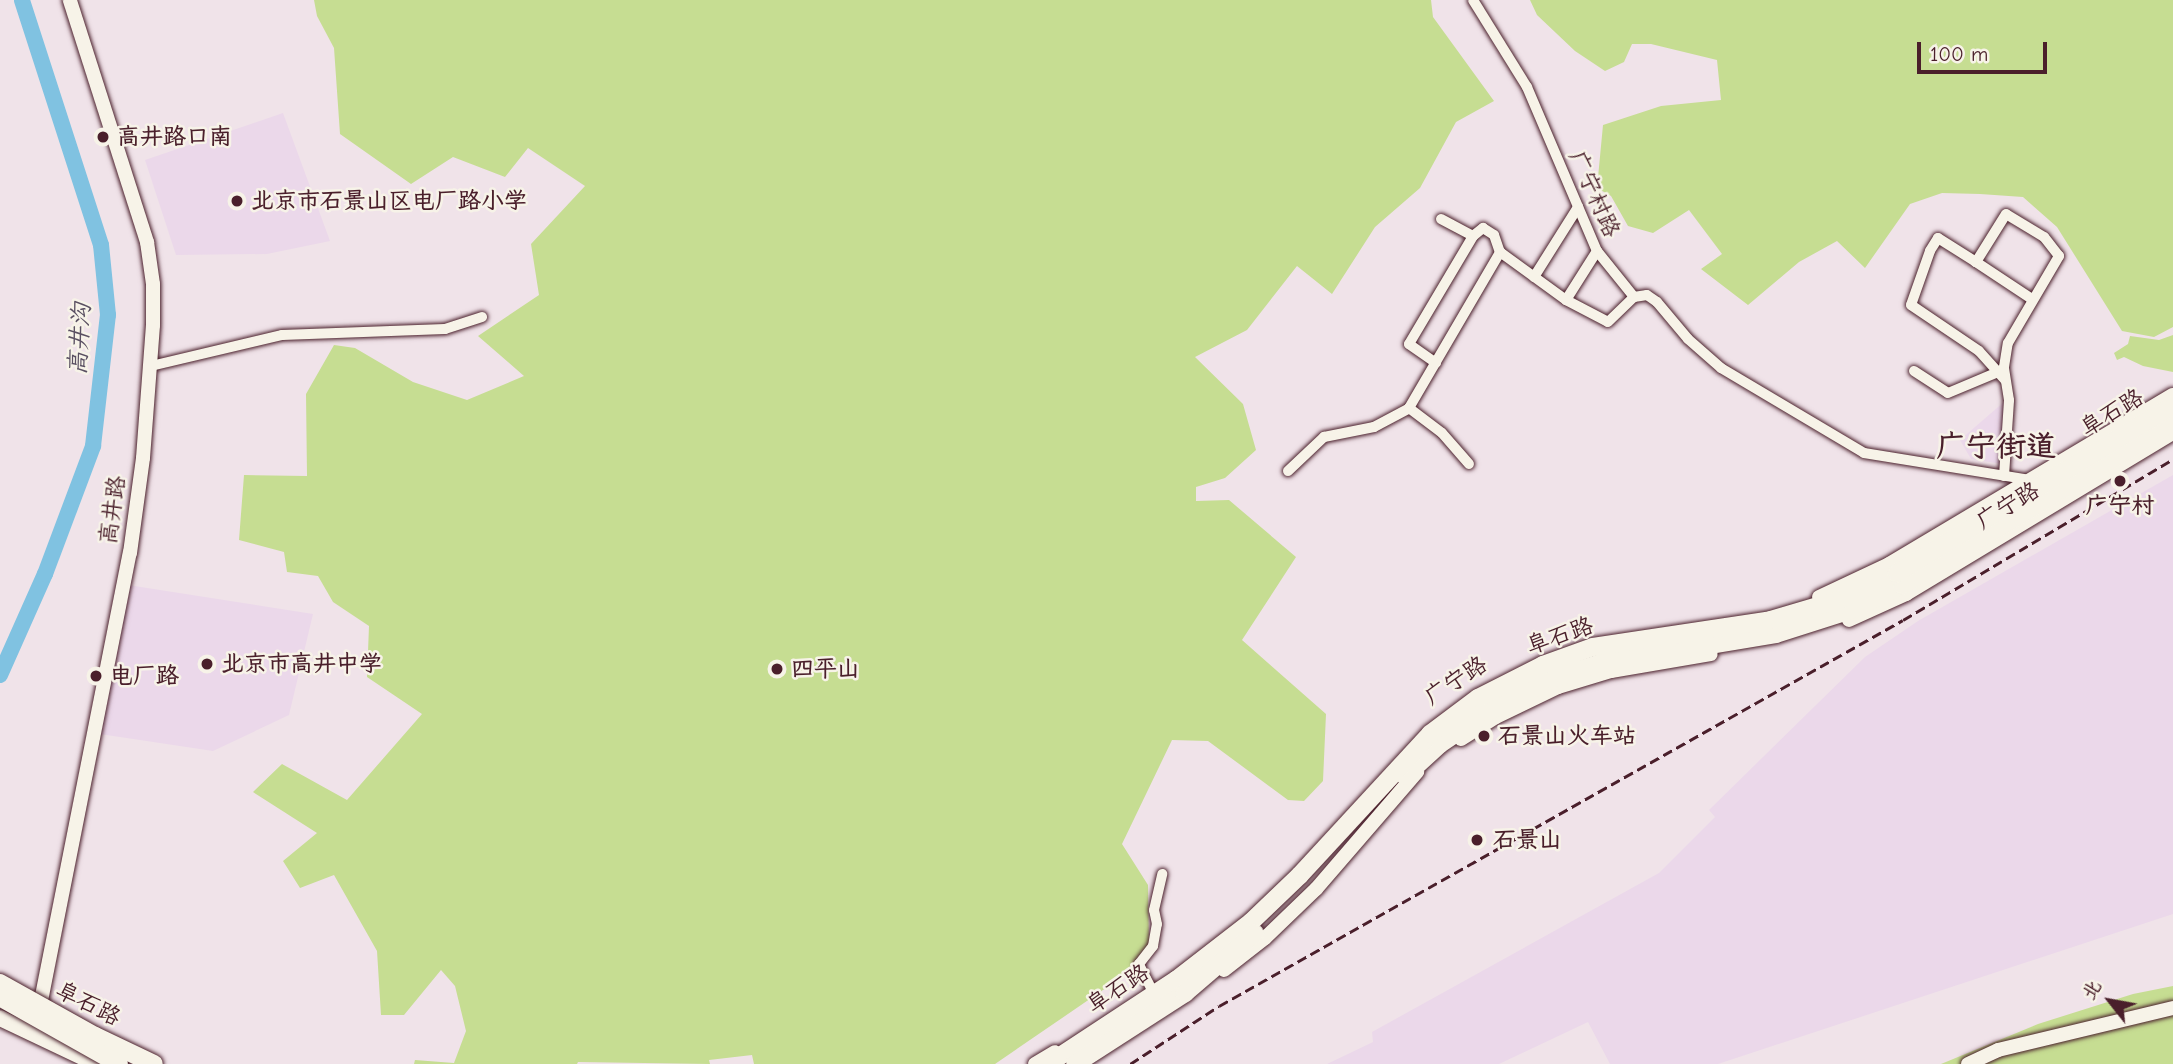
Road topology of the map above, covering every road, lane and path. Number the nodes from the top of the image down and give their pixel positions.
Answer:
1 (70, 0) edge
2 (1473, 0) edge
3 (1578, 206) junction
4 (1441, 219) dead end
5 (1474, 236) junction
6 (1597, 251) junction
7 (1500, 252) junction
8 (1976, 262) junction
9 (1534, 277) junction
10 (1634, 297) junction
11 (2032, 299) junction
12 (1566, 300) junction
13 (482, 317) dead end
14 (1436, 363) junction
15 (151, 366) junction
16 (1914, 371) dead end
17 (1998, 372) junction
18 (2006, 381) junction
19 (2173, 395) edge
20 (2173, 405) edge
21 (1409, 408) junction
22 (2173, 423) edge
23 (2173, 433) edge
24 (1469, 464) dead end
25 (1288, 471) dead end
26 (2004, 476) junction
27 (2031, 480) junction
28 (1162, 874) dead end
29 (0, 982) edge
30 (1151, 988) junction
31 (0, 997) edge
32 (41, 1005) junction
33 (2173, 1008) edge
34 (0, 1011) edge
35 (0, 1018) edge
36 (33, 1031) junction
37 (97, 1064) edge
38 (110, 1064) edge
39 (119, 1064) edge
40 (157, 1064) edge
41 (1035, 1064) edge
42 (1048, 1064) edge
43 (1074, 1064) edge
44 (1087, 1064) edge
45 (1968, 1064) edge

1 - 15 street, 高井路
2 - 3 street, 广宁村路
3 - 6 street, 广宁村路
3 - 9 street
4 - 5 street
5 - 7 street
5 - 14 street
6 - 10 street, 广宁村路
6 - 12 street
7 - 9 street
7 - 14 street
8 - 11 street
8 - 11 street
8 - 17 street
9 - 12 street
10 - 12 street
10 - 26 street, 广宁村路
11 - 18 street
13 - 15 street
14 - 21 street
15 - 32 street, 高井路
16 - 17 street
17 - 18 street
18 - 26 street
19 - 27 street, 广宁路
20 - 42 highway, 阜石路
21 - 24 street
21 - 25 street
22 - 43 highway, 阜石路
23 - 44 street, 广宁路
26 - 27 street
27 - 30 street, 广宁路
28 - 30 street
29 - 32 street
29 - 40 highway, 阜石路, bridge
30 - 41 street, 广宁路
31 - 39 highway, 阜石路, bridge
32 - 36 street, 高井路
32 - 40 street
33 - 45 street
34 - 36 street
35 - 37 main road
36 - 38 street

